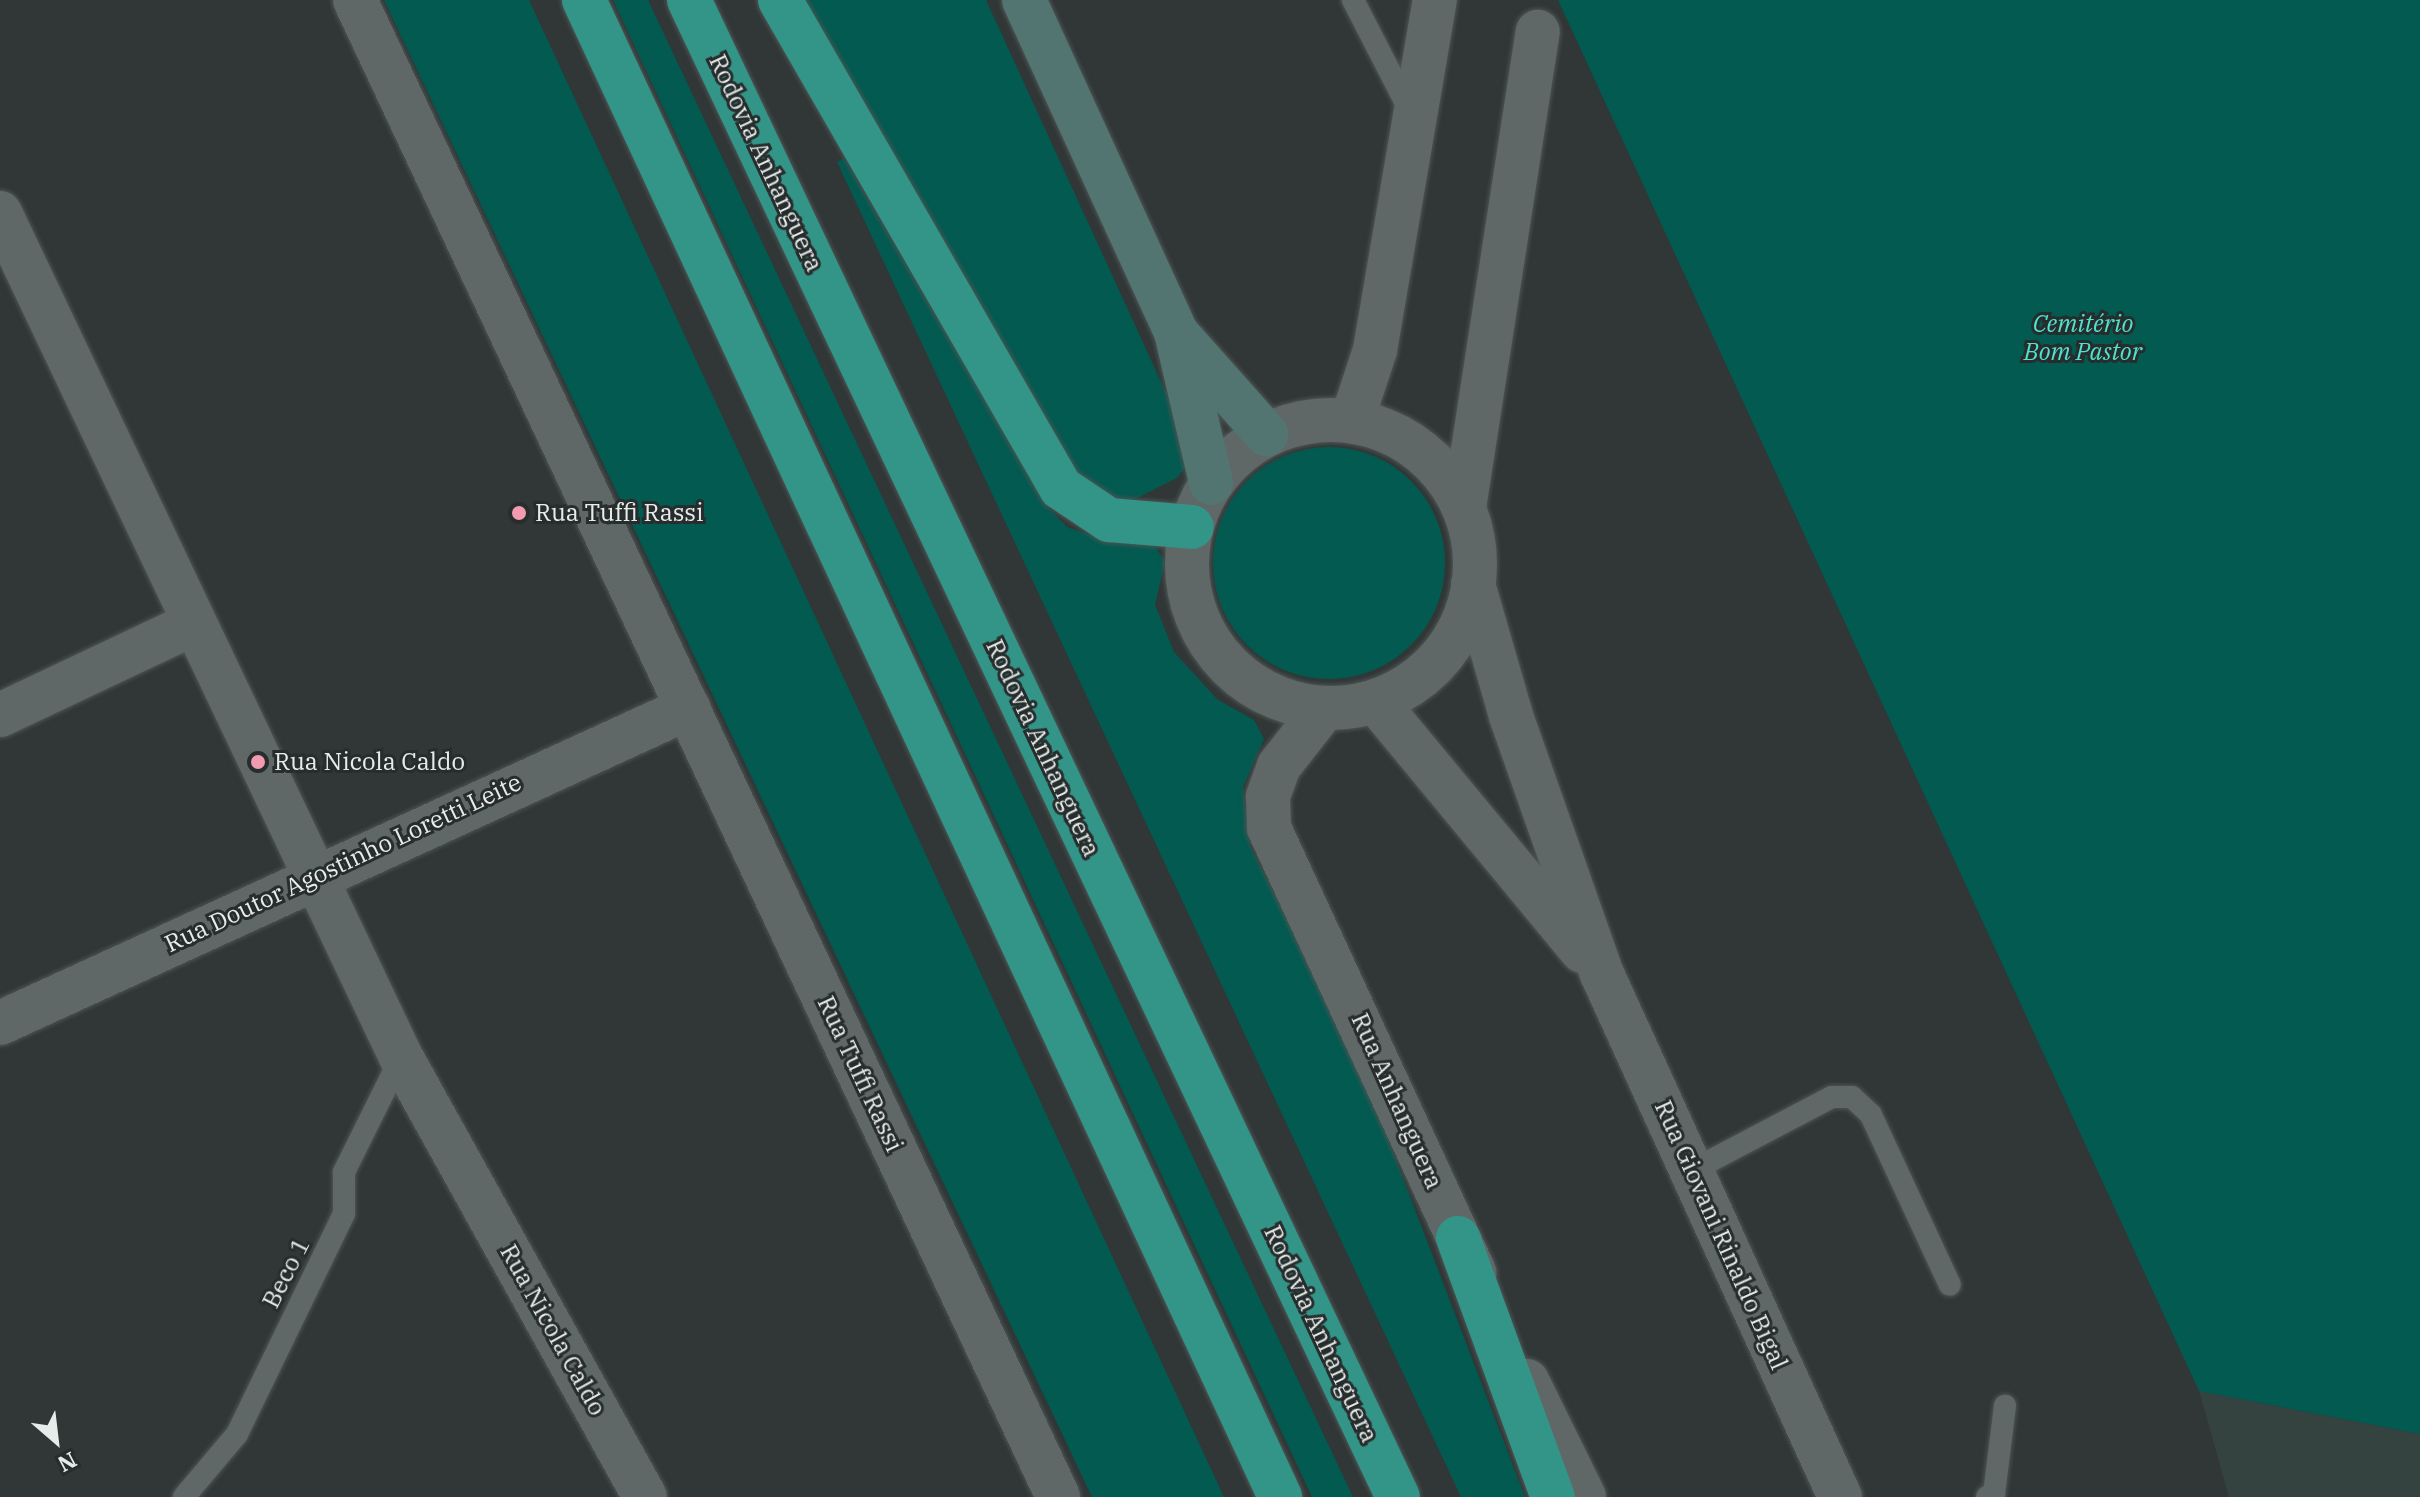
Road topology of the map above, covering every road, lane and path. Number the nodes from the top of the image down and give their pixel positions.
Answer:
1 (355, 0) edge
2 (584, 0) edge
3 (689, 0) edge
4 (780, 0) edge
5 (1024, 0) edge
6 (1353, 0) edge
7 (1435, 0) edge
8 (1538, 32) dead end
9 (1415, 120) junction
10 (0, 213) edge
11 (1176, 332) junction
12 (1352, 420) junction
13 (1266, 434) junction
14 (1211, 483) junction
15 (1464, 508) junction
16 (1192, 527) junction
17 (1473, 584) junction
18 (190, 625) junction
19 (1377, 703) junction
20 (688, 708) junction
21 (1323, 710) junction
22 (0, 715) edge
23 (313, 875) junction
24 (1602, 974) junction
25 (0, 1023) edge
26 (401, 1057) junction
27 (1691, 1171) junction
28 (1458, 1238) junction
29 (1950, 1285) dead end
30 (2005, 1406) dead end
31 (1992, 1496) edge
32 (184, 1497) edge
33 (645, 1497) edge
34 (1058, 1497) edge
35 (1280, 1497) edge
36 (1398, 1497) edge
37 (1553, 1497) edge
38 (1584, 1497) edge
39 (1840, 1497) edge

1 - 20 street, Rua Tuffi Rassi
2 - 35 highway
3 - 36 highway, Rodovia Anhanguera
4 - 16 highway
5 - 11 main road
6 - 9 lane
7 - 9 street
8 - 15 street
9 - 12 street
10 - 18 street, Rua Nicola Caldo
11 - 13 main road
11 - 14 main road
12 - 13 street
12 - 15 street
13 - 14 street
14 - 16 street
15 - 17 street, Rua Giovani Rinaldo Bigal
16 - 21 street
17 - 19 street
17 - 24 street, Rua Giovani Rinaldo Bigal
18 - 22 street
18 - 23 street, Rua Nicola Caldo
19 - 21 street
19 - 24 street, Rua Giovani Rinaldo Bigal
20 - 23 street, Rua Doutor Agostinho Loretti Leite
20 - 34 street, Rua Tuffi Rassi
21 - 28 street, Rua Anhanguera
23 - 25 street, Rua Doutor Agostinho Loretti Leite
23 - 26 street, Rua Nicola Caldo
24 - 27 street, Rua Giovani Rinaldo Bigal
26 - 32 lane, Beco 1
26 - 33 street, Rua Nicola Caldo
27 - 29 lane
27 - 39 street, Rua Giovani Rinaldo Bigal
28 - 37 highway
28 - 38 street, Rua Anhanguera
30 - 31 lane

